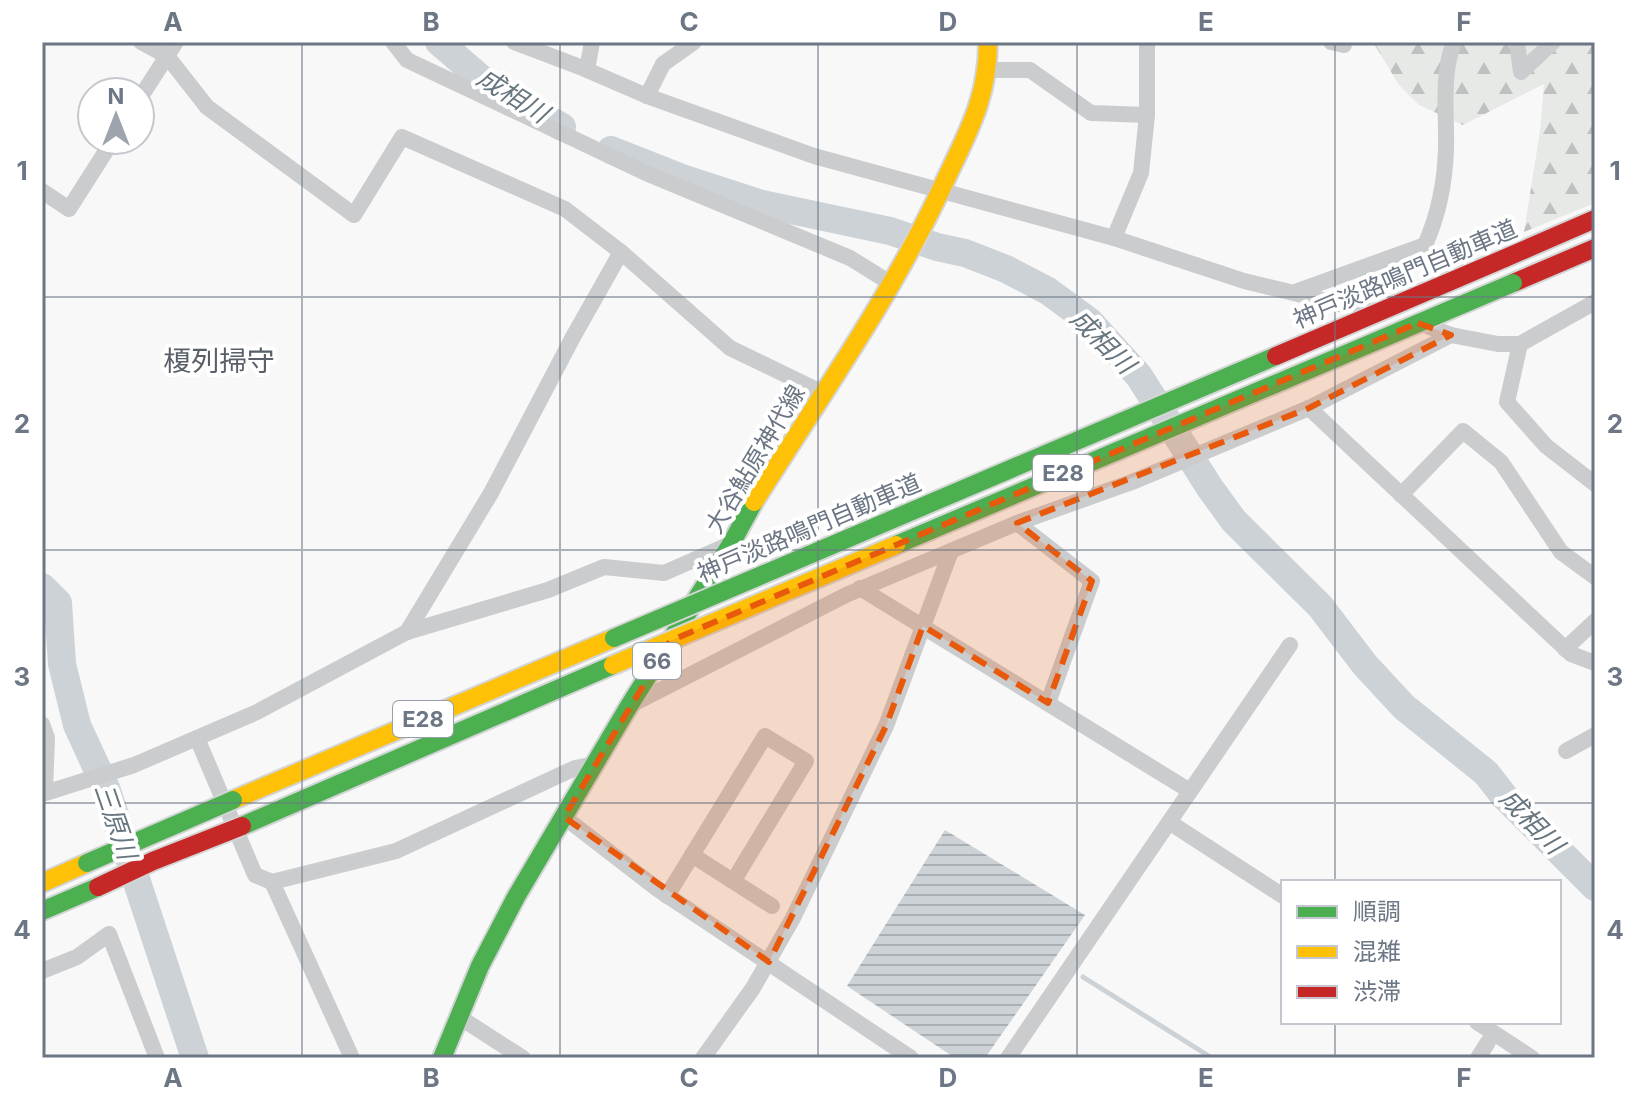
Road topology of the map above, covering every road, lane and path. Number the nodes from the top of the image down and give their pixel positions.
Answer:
1 (141, 42) edge
2 (393, 42) edge
3 (514, 42) edge
4 (592, 42) edge
5 (694, 42) edge
6 (988, 42) edge
7 (1147, 42) edge
8 (1454, 42) edge
9 (1517, 42) edge
10 (1553, 42) edge
11 (171, 49) edge
12 (587, 70) junction
13 (988, 70) junction
14 (154, 76) edge
15 (647, 96) junction
16 (1147, 115) junction
17 (103, 156) edge
18 (42, 191) edge
19 (938, 197) junction
20 (1595, 219) edge
21 (1114, 238) junction
22 (1595, 248) edge
23 (621, 252) junction
24 (894, 281) junction
25 (1293, 292) junction
26 (1595, 302) edge
27 (1451, 335) junction
28 (1520, 344) junction
29 (823, 393) junction
30 (1309, 408) junction
31 (1595, 484) edge
32 (1401, 495) junction
33 (1017, 523) junction
34 (731, 544) junction
35 (951, 551) junction
36 (1595, 577) edge
37 (860, 588) junction
38 (1595, 621) edge
39 (923, 626) junction
40 (407, 632) junction
41 (1290, 645) dead end
42 (1565, 649) junction
43 (1595, 663) edge
44 (1048, 703) junction
45 (629, 706) junction
46 (42, 724) edge
47 (1595, 735) edge
48 (197, 738) junction
49 (1566, 751) dead end
50 (595, 764) junction
51 (1190, 791) junction
52 (44, 793) edge
53 (564, 817) junction
54 (1169, 822) junction
55 (692, 855) junction
56 (734, 880) junction
57 (272, 882) junction
58 (42, 883) edge
59 (1281, 895) edge
60 (667, 896) junction
61 (772, 906) dead end
62 (42, 911) edge
63 (769, 962) junction
64 (42, 971) edge
65 (459, 1017) junction
66 (1480, 1024) edge
67 (1488, 1042) dead end
68 (157, 1058) edge
69 (352, 1058) edge
70 (442, 1058) edge
71 (523, 1058) edge
72 (703, 1058) edge
73 (911, 1058) edge
74 (1008, 1058) edge
75 (1478, 1058) edge
76 (1532, 1058) edge

1 - 11 street
2 - 24 street
3 - 12 street
4 - 12 street
5 - 15 street
6 - 13 main road, 大谷鮎原神代線 / 66
7 - 16 street
8 - 25 street
9 - 10 street
11 - 14 street
11 - 23 street
12 - 15 street
13 - 16 street
13 - 19 main road, 大谷鮎原神代線 / 66
15 - 19 street
16 - 21 street
17 - 18 street
19 - 21 street
19 - 24 main road, 大谷鮎原神代線 / 66
20 - 58 main road, 神戸淡路鳴門自動車道 / E28, bridge
21 - 25 street
22 - 62 main road, 神戸淡路鳴門自動車道 / E28, bridge
23 - 29 street
23 - 40 street
24 - 29 main road, 大谷鮎原神代線 / 66
25 - 27 street
26 - 28 street
27 - 28 street
27 - 30 street
28 - 31 street
29 - 34 main road, 大谷鮎原神代線 / 66
30 - 32 street
30 - 33 street
32 - 36 street
32 - 42 street
33 - 35 street
33 - 44 street
34 - 40 street
34 - 45 main road, 大谷鮎原神代線 / 66
35 - 37 street
35 - 39 street
37 - 39 street
37 - 45 street
38 - 42 street
39 - 44 street
39 - 63 street
40 - 48 street
41 - 51 street
42 - 43 street
44 - 51 street
45 - 50 main road, 大谷鮎原神代線 / 66
46 - 52 street
47 - 49 street
48 - 52 street
48 - 57 street
50 - 53 main road, 大谷鮎原神代線 / 66
50 - 57 street
51 - 54 street
53 - 60 street
53 - 65 main road, 大谷鮎原神代線 / 66
54 - 59 street
54 - 74 street
55 - 56 street
55 - 56 street
55 - 60 street
56 - 61 street
57 - 69 street
60 - 63 street
63 - 72 street
63 - 73 street
64 - 68 street
65 - 70 main road, 大谷鮎原神代線 / 66
65 - 71 street
66 - 76 street
67 - 75 street

